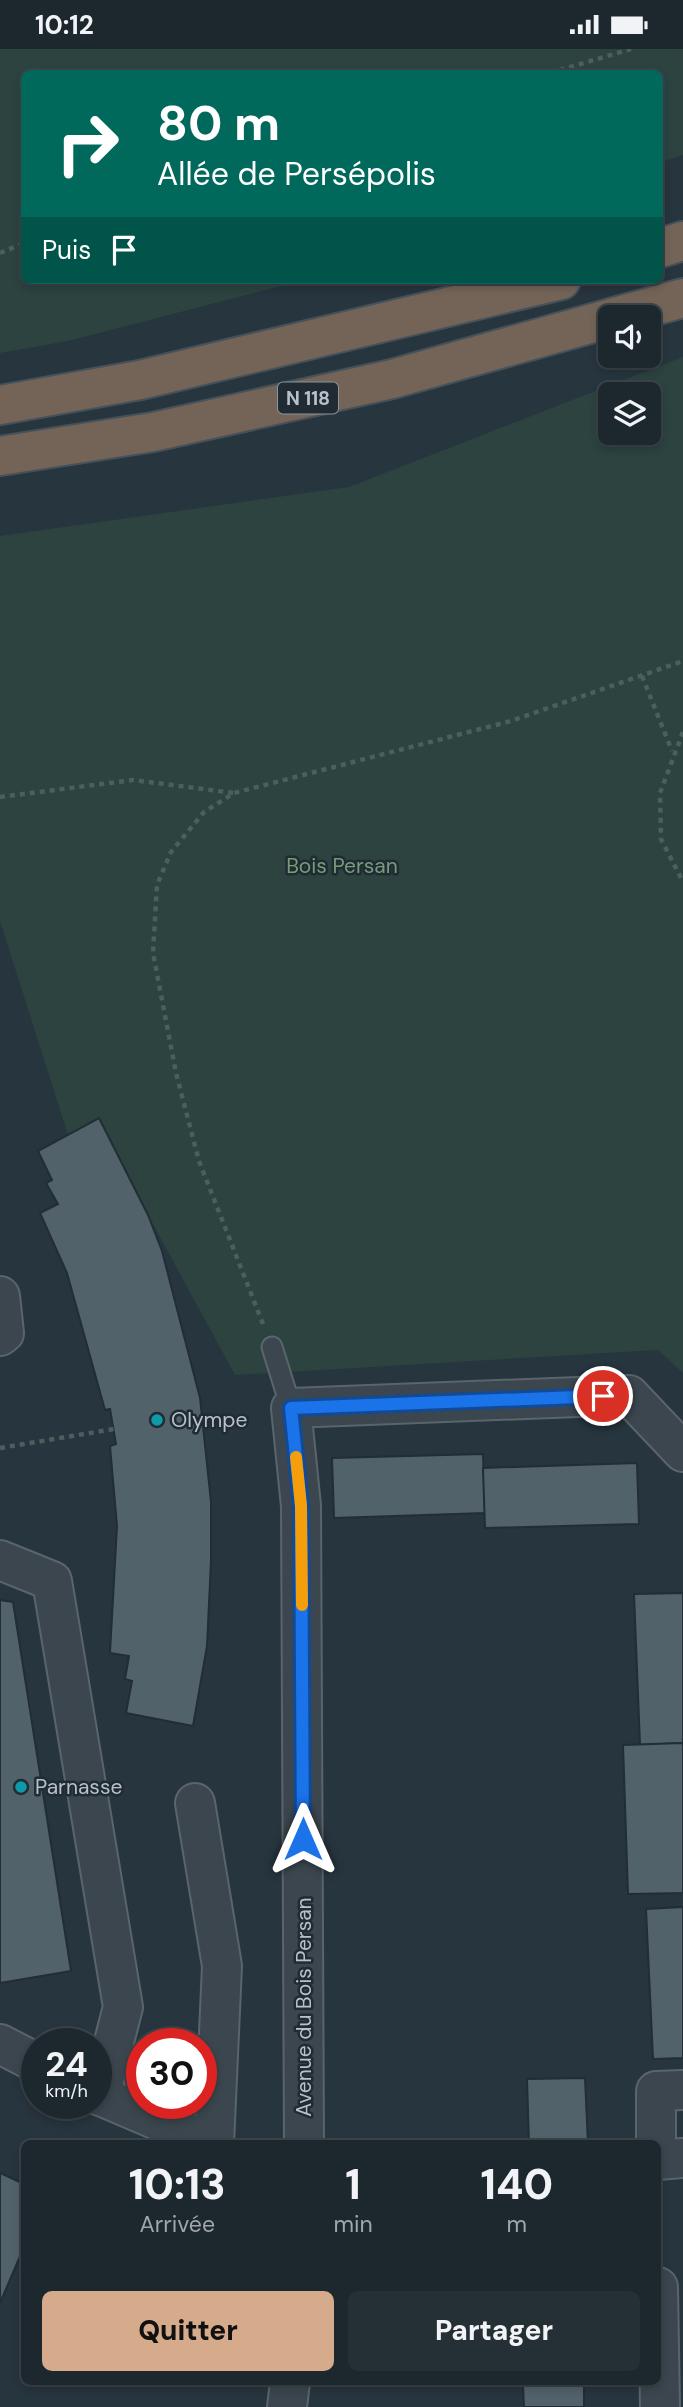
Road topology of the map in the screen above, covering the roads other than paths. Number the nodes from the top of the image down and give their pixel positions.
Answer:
1 (683, 241) edge
2 (663, 247) edge
3 (544, 284) edge
4 (683, 298) edge
5 (657, 305) edge
6 (598, 321) edge
7 (0, 405) edge
8 (0, 456) edge
9 (0, 1296) edge
10 (0, 1336) edge
11 (272, 1347) road end
12 (291, 1408) junction
13 (683, 1452) edge
14 (0, 1560) edge
15 (195, 1803) dead end
16 (0, 2044) edge
17 (112, 2046) edge
18 (21, 2055) edge
19 (683, 2090) edge
20 (112, 2101) edge
21 (205, 2140) edge
22 (214, 2140) edge
23 (304, 2140) edge
24 (656, 2140) edge
25 (683, 2158) edge
26 (661, 2160) edge
27 (289, 2385) edge
28 (660, 2385) edge
29 (287, 2407) edge
30 (660, 2407) edge

1 - 2 highway
3 - 7 highway
4 - 5 highway, N 118
6 - 8 highway, N 118
9 - 10 street
11 - 12 lane
12 - 13 street
12 - 23 street, Avenue du Bois Persan
14 - 17 street
15 - 22 street
16 - 18 street
19 - 24 street
20 - 21 street
25 - 26 street
27 - 29 street
28 - 30 street

